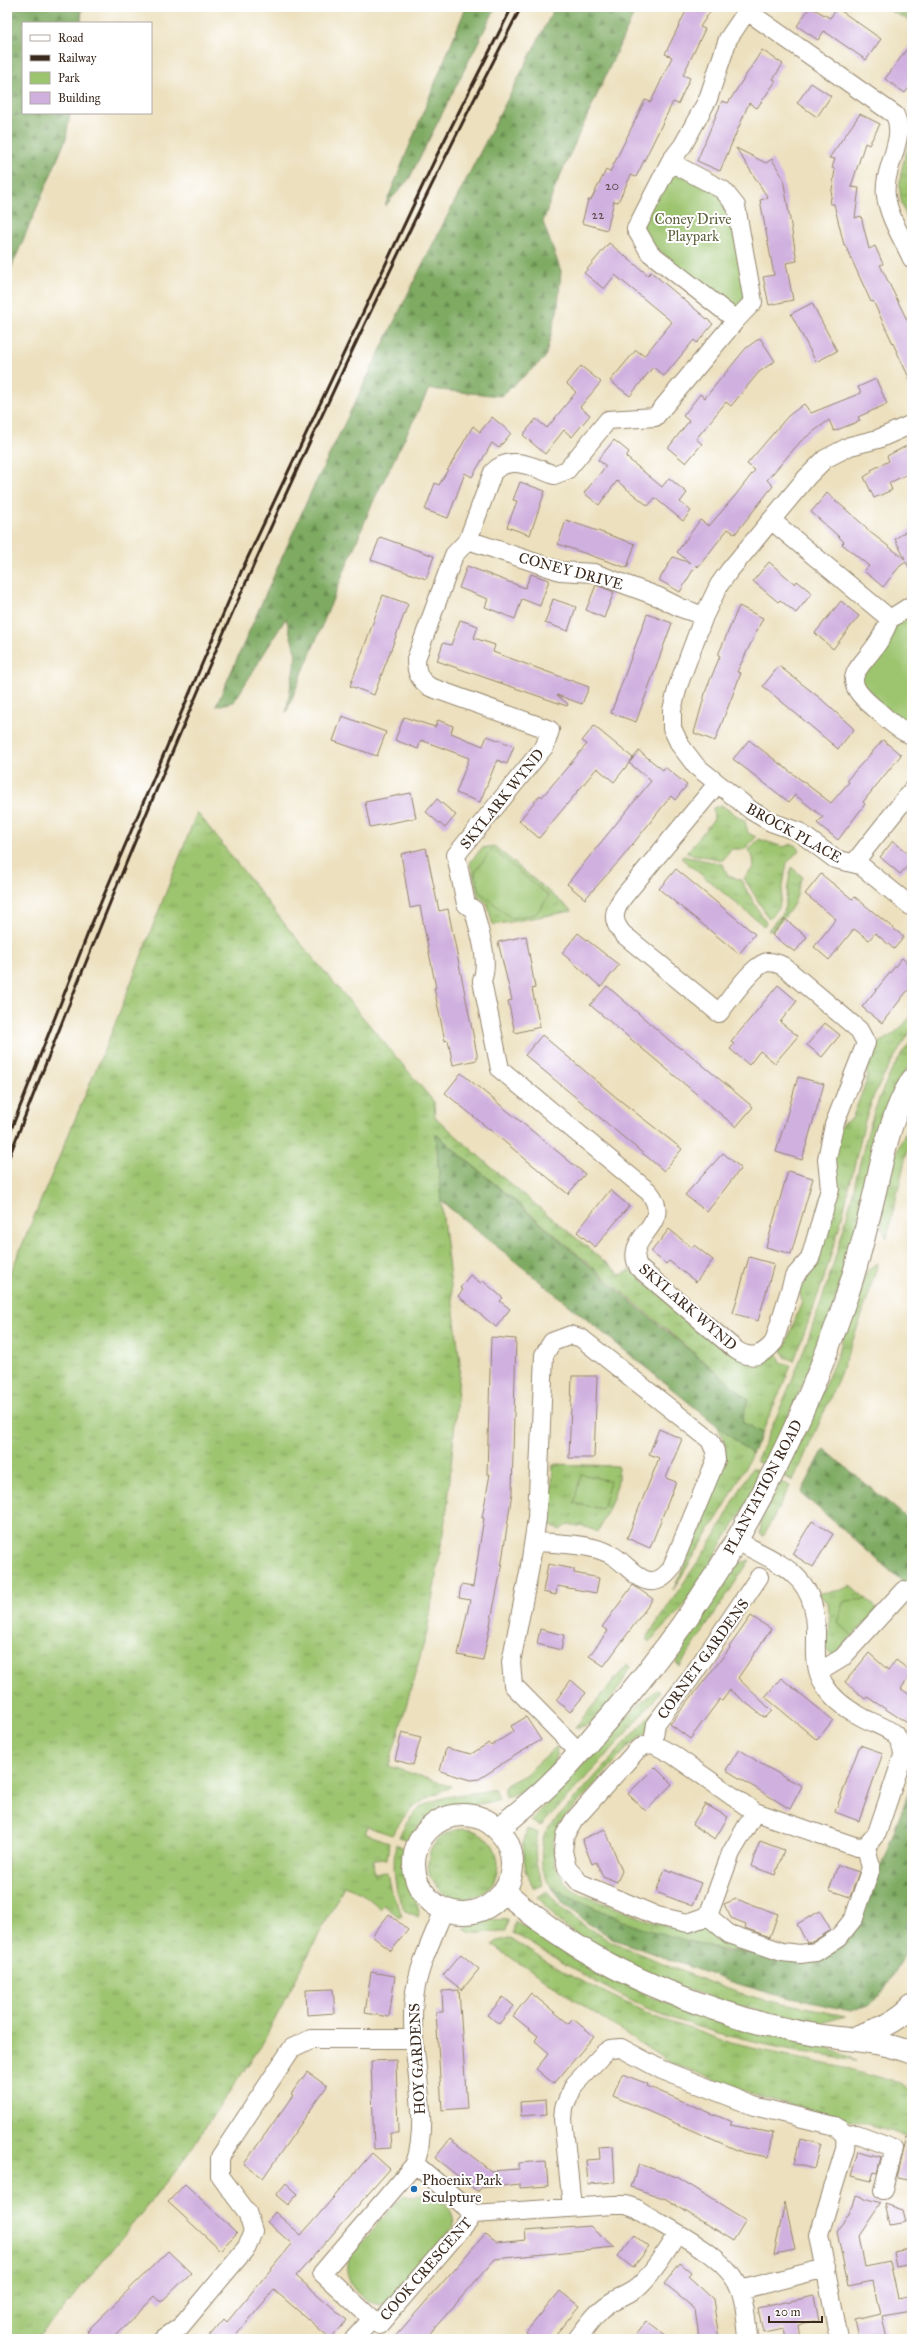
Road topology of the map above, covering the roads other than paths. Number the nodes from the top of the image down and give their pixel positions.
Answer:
1 (670, 162) junction
2 (912, 259) edge
3 (736, 320) junction
4 (912, 424) edge
5 (771, 520) junction
6 (468, 540) junction
7 (912, 606) edge
8 (704, 616) junction
9 (890, 619) junction
10 (912, 735) edge
11 (717, 784) junction
12 (912, 790) edge
13 (854, 863) junction
14 (912, 907) edge
15 (912, 1080) edge
16 (737, 1541) junction
17 (534, 1542) junction
18 (759, 1577) dead end
19 (904, 1590) dead end
20 (819, 1672) junction
21 (653, 1744) junction
22 (579, 1752) junction
23 (755, 1812) junction
24 (498, 1829) junction
25 (866, 1846) junction
26 (504, 1891) junction
27 (444, 1910) junction
28 (708, 1916) junction
29 (912, 2006) edge
30 (853, 2038) junction
31 (413, 2039) junction
32 (912, 2053) edge
33 (846, 2136) junction
34 (415, 2164) junction
35 (883, 2190) dead end
36 (572, 2207) junction
37 (474, 2214) junction
38 (677, 2234) junction
39 (826, 2268) junction
40 (740, 2290) junction
41 (372, 2319) junction
42 (163, 2339) edge
43 (354, 2339) edge
44 (577, 2339) edge
45 (748, 2339) edge
46 (839, 2339) edge

1 - 2 street
1 - 3 street
1 - 3 street
3 - 6 street
4 - 5 street
5 - 8 street
5 - 9 street
6 - 8 street, CONEY DRIVE
6 - 11 street, SKYLARK WYND
7 - 9 street
8 - 11 street, BROCK PLACE
9 - 10 street
11 - 13 street, BROCK PLACE
12 - 13 street
13 - 14 street, BROCK PLACE
15 - 16 street, PLANTATION ROAD
16 - 20 street
16 - 22 street, PLANTATION ROAD
17 - 17 street
17 - 22 street
18 - 21 street, CORNET GARDENS
19 - 20 street
20 - 25 street
21 - 23 street
21 - 28 street
22 - 24 street, PLANTATION ROAD
23 - 25 street
23 - 28 street
24 - 26 street
24 - 27 street
25 - 28 street
26 - 27 street
26 - 30 street
27 - 31 street, HOY GARDENS
29 - 30 street
30 - 32 street
31 - 34 street, HOY GARDENS
31 - 42 street
33 - 35 street
33 - 36 street
33 - 39 street
34 - 37 street
34 - 41 street, HOY GARDENS
36 - 37 street, COOK CRESCENT
36 - 38 street, COOK CRESCENT
37 - 41 street, COOK CRESCENT
38 - 40 street, COOK CRESCENT
38 - 44 street
39 - 40 street
39 - 46 street
40 - 45 street, COOK CRESCENT
41 - 43 street, COOK CRESCENT

